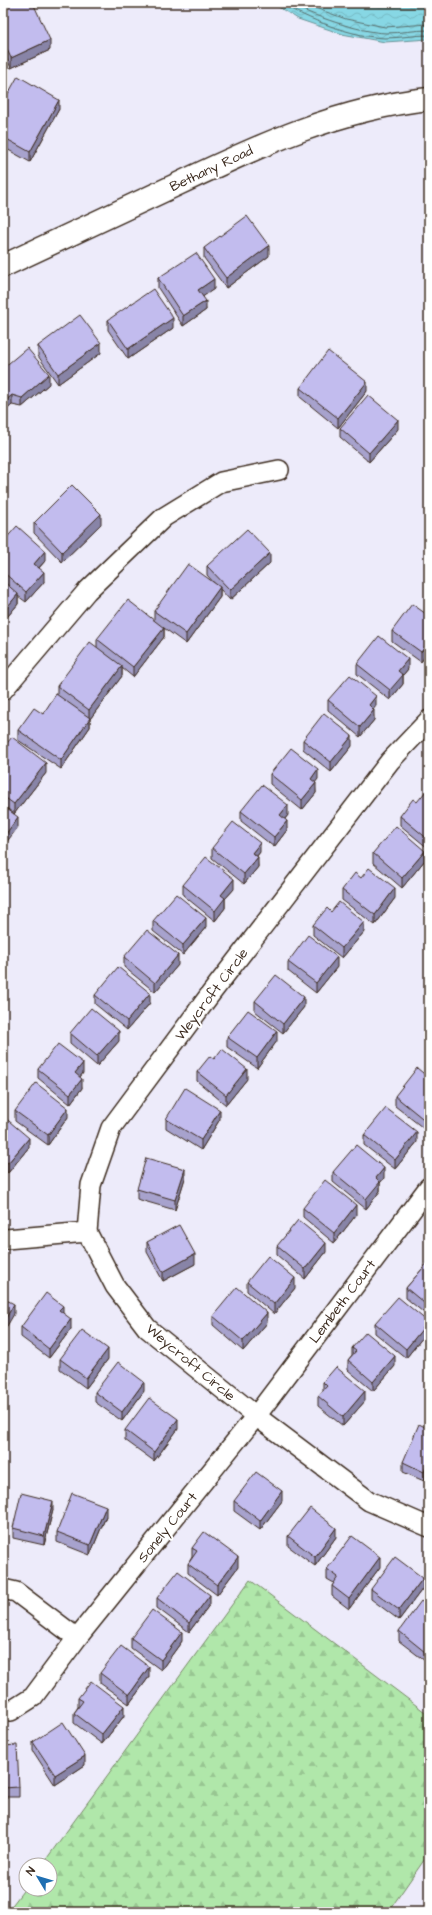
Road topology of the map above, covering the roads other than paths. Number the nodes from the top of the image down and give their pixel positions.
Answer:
1 (429, 99) edge
2 (3, 266) edge
3 (279, 470) dead end
4 (3, 690) edge
5 (429, 720) edge
6 (429, 1187) edge
7 (87, 1232) junction
8 (6, 1239) dead end
9 (256, 1416) junction
10 (429, 1527) edge
11 (3, 1589) edge
12 (78, 1638) junction
13 (3, 1710) edge

1 - 2 street, Bethany Road
3 - 4 street
5 - 7 street, Weycroft Circle
6 - 9 street, Lembeth Court
7 - 8 street
7 - 9 street, Weycroft Circle
9 - 10 street, Weycroft Circle
9 - 12 street, Sonely Court
11 - 12 street
12 - 13 street, Sonely Court

